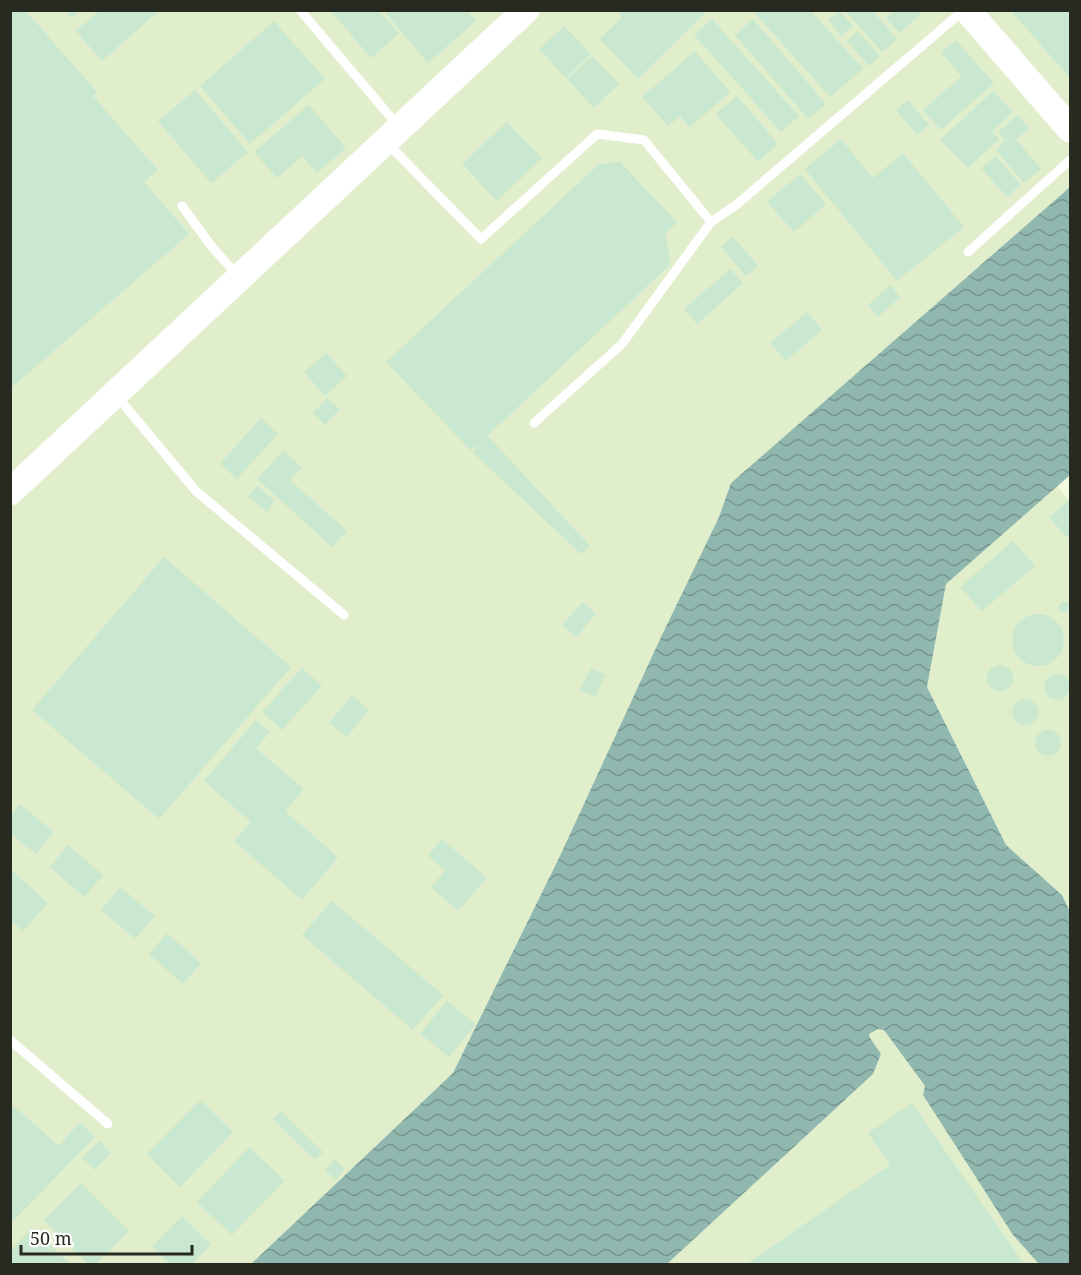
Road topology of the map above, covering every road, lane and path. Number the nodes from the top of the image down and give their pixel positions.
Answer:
1 (300, 10) edge
2 (526, 10) edge
3 (966, 10) edge
4 (1071, 129) edge
5 (393, 136) junction
6 (1071, 160) edge
7 (182, 206) dead end
8 (711, 222) junction
9 (968, 252) dead end
10 (240, 279) junction
11 (116, 395) junction
12 (534, 423) dead end
13 (10, 492) edge
14 (344, 615) dead end
15 (10, 1040) edge
16 (108, 1124) dead end

1 - 5 lane
2 - 5 street
3 - 4 street
3 - 8 lane
5 - 8 lane
5 - 10 street
6 - 9 lane
7 - 10 lane
8 - 12 lane
10 - 11 street
11 - 13 street
11 - 14 lane
15 - 16 lane

